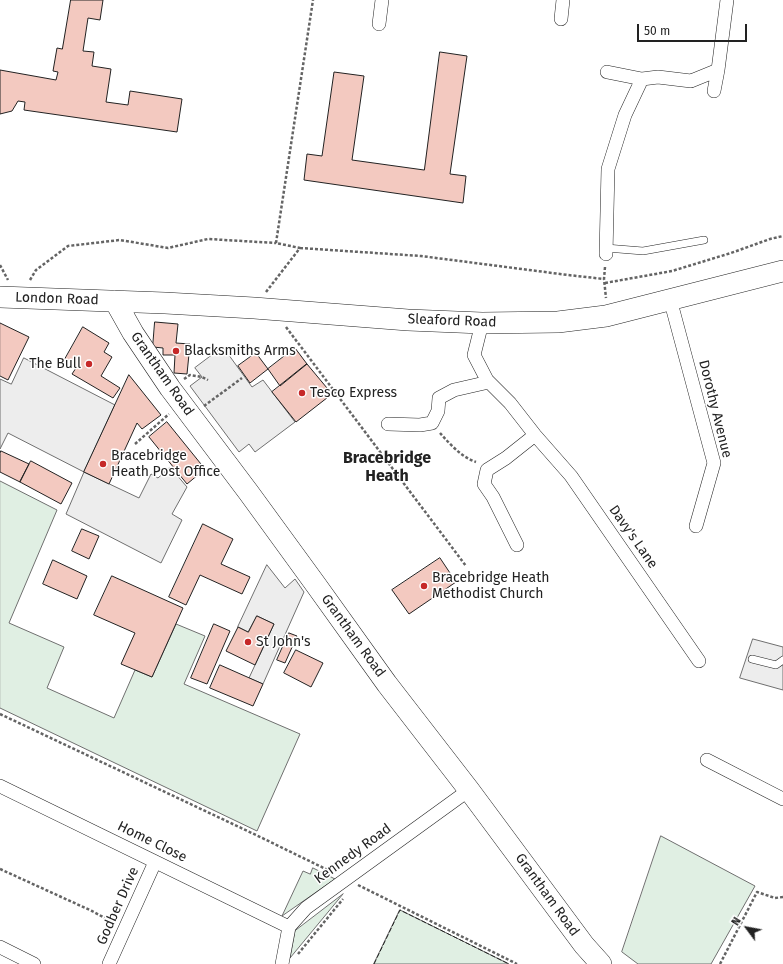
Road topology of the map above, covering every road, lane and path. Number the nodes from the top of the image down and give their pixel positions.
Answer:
1 (313, 0) edge
2 (382, 0) edge
3 (563, 0) edge
4 (727, 0) edge
5 (561, 19) dead end
6 (379, 24) dead end
7 (718, 70) junction
8 (607, 72) dead end
9 (642, 79) junction
10 (714, 91) dead end
11 (783, 236) edge
12 (704, 240) dead end
13 (276, 243) junction
14 (300, 248) junction
15 (606, 251) junction
16 (783, 271) edge
17 (604, 279) junction
18 (605, 283) junction
19 (9, 297) edge
20 (670, 299) junction
21 (115, 301) junction
22 (263, 309) junction
23 (606, 316) junction
24 (482, 323) junction
25 (242, 378) dead end
26 (208, 380) dead end
27 (489, 382) junction
28 (181, 402) junction
29 (430, 423) junction
30 (388, 424) dead end
31 (535, 435) junction
32 (135, 444) dead end
33 (492, 467) junction
34 (696, 526) dead end
35 (517, 545) dead end
36 (466, 566) dead end
37 (752, 659) dead end
38 (783, 660) edge
39 (699, 662) dead end
40 (0, 714) edge
41 (707, 760) dead end
42 (0, 786) edge
43 (470, 790) junction
44 (783, 799) edge
45 (155, 862) junction
46 (0, 869) edge
47 (346, 879) junction
48 (783, 897) edge
49 (289, 927) junction
50 (125, 929) junction
51 (0, 947) edge
52 (295, 958) dead end
53 (34, 964) edge
54 (109, 964) edge
55 (282, 964) edge
56 (517, 964) edge
57 (601, 964) edge
58 (720, 964) edge

1 - 13 path
2 - 6 street
3 - 5 street
4 - 7 street
7 - 9 street
7 - 10 street
8 - 9 street
9 - 15 street
11 - 18 path
12 - 15 lane
13 - 14 path
13 - 19 path
14 - 17 path
14 - 22 path
15 - 17 path
16 - 20 main road, Sleaford Road
17 - 18 path
18 - 23 path
19 - 21 main road, London Road
20 - 23 main road, Sleaford Road
20 - 34 street, Dorothy Avenue
21 - 22 main road, Sleaford Road
21 - 28 main road, Grantham Road
22 - 24 main road, Sleaford Road
22 - 36 path
23 - 24 main road, Sleaford Road
24 - 27 street, Davy's Lane
25 - 28 path
26 - 28 path
27 - 29 street
27 - 31 street, Davy's Lane
28 - 32 path
28 - 43 main road, Grantham Road
29 - 30 street
29 - 33 path
31 - 33 street
31 - 39 street, Davy's Lane
33 - 35 street
37 - 38 lane
40 - 47 path
41 - 44 street
42 - 45 street, Home Close
43 - 47 street, Kennedy Road
43 - 57 main road, Grantham Road
45 - 49 street, Home Close
45 - 50 street, Godber Drive
46 - 50 path
47 - 49 street, Kennedy Road
47 - 52 path
47 - 56 path
48 - 58 path
49 - 55 street
50 - 54 street, Godber Drive
51 - 53 street

